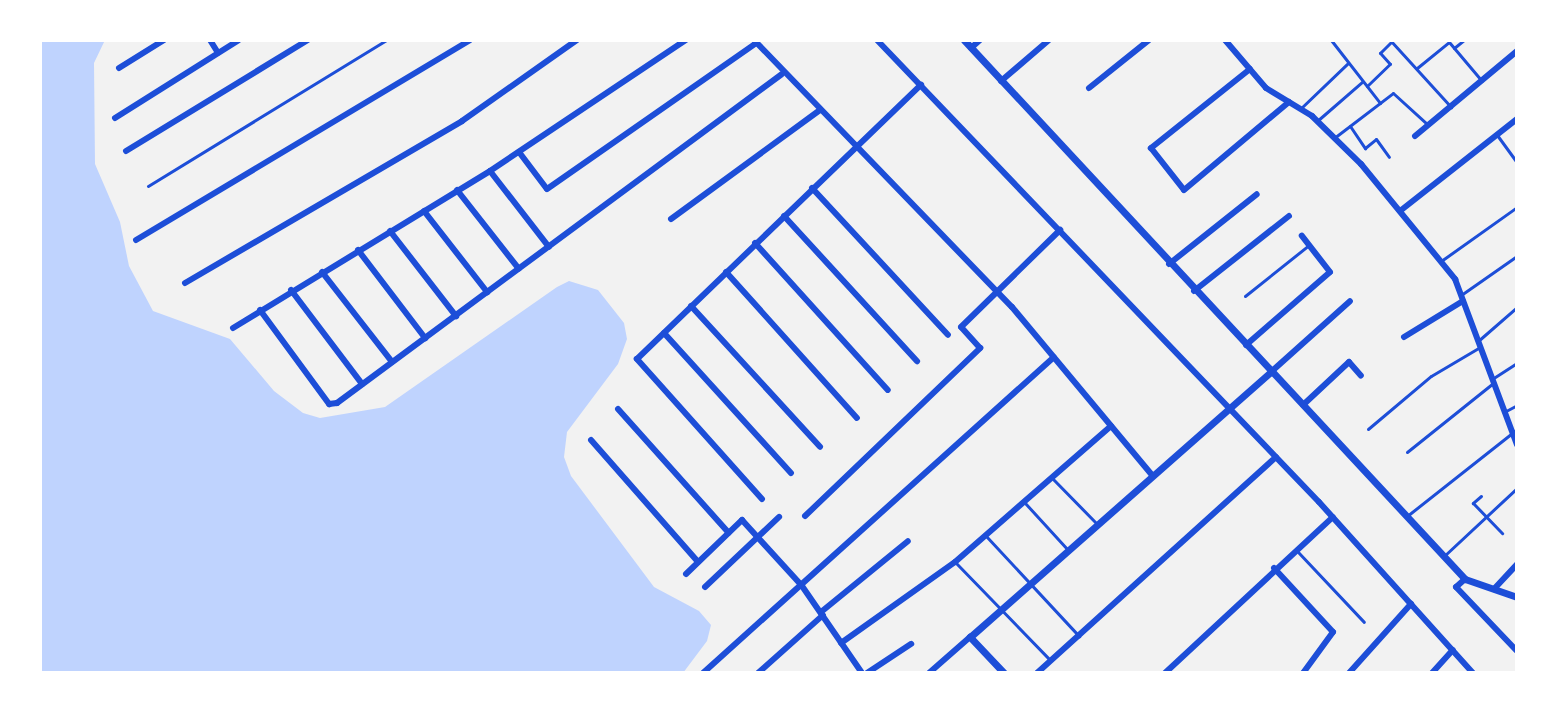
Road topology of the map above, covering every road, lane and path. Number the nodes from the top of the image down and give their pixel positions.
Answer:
1 (164, 40) edge
2 (210, 40) edge
3 (239, 40) edge
4 (308, 40) edge
5 (386, 40) edge
6 (470, 40) edge
7 (577, 40) edge
8 (686, 40) edge
9 (877, 40) edge
10 (964, 40) edge
11 (980, 40) edge
12 (1049, 40) edge
13 (1149, 40) edge
14 (1225, 40) edge
15 (1331, 40) edge
16 (1392, 40) edge
17 (1464, 40) edge
18 (755, 41) edge
19 (971, 48) junction
20 (1454, 48) junction
21 (1517, 51) edge
22 (218, 53) junction
23 (1348, 63) junction
24 (119, 68) dead end
25 (1417, 68) junction
26 (1250, 69) junction
27 (782, 74) junction
28 (1001, 81) junction
29 (1363, 81) junction
30 (1482, 81) junction
31 (921, 85) junction
32 (1367, 86) junction
33 (1089, 88) dead end
34 (1289, 102) junction
35 (1381, 103) junction
36 (1451, 107) junction
37 (1300, 109) junction
38 (820, 110) junction
39 (115, 118) dead end
40 (1517, 119) edge
41 (1317, 121) junction
42 (1428, 125) junction
43 (1350, 126) junction
44 (1497, 135) junction
45 (1415, 136) dead end
46 (1334, 138) junction
47 (857, 144) junction
48 (126, 151) dead end
49 (519, 152) junction
50 (1389, 157) dead end
51 (1517, 163) edge
52 (490, 171) junction
53 (148, 186) dead end
54 (812, 188) junction
55 (457, 190) junction
56 (1257, 194) dead end
57 (1517, 207) edge
58 (424, 211) junction
59 (1400, 211) junction
60 (784, 216) junction
61 (1289, 216) dead end
62 (671, 219) dead end
63 (1060, 230) junction
64 (390, 231) junction
65 (1302, 236) dead end
66 (136, 240) dead end
67 (755, 243) junction
68 (1309, 245) junction
69 (549, 247) junction
70 (358, 250) junction
71 (1517, 256) edge
72 (1441, 261) junction
73 (1169, 264) junction
74 (519, 269) junction
75 (322, 272) junction
76 (726, 272) junction
77 (185, 283) dead end
78 (291, 290) junction
79 (1194, 291) junction
80 (487, 292) junction
81 (998, 293) junction
82 (1245, 296) dead end
83 (1462, 298) junction
84 (1350, 301) dead end
85 (691, 306) junction
86 (1517, 307) edge
87 (260, 310) junction
88 (456, 316) junction
89 (233, 328) dead end
90 (664, 333) junction
91 (948, 335) dead end
92 (1404, 337) dead end
93 (425, 338) junction
94 (1479, 344) junction
95 (1246, 345) junction
96 (1054, 357) junction
97 (917, 361) dead end
98 (392, 362) junction
99 (1517, 363) edge
100 (1271, 372) junction
101 (1361, 376) dead end
102 (1493, 381) junction
103 (362, 384) junction
104 (888, 390) dead end
105 (1303, 405) junction
106 (1517, 405) edge
107 (1230, 408) junction
108 (618, 409) dead end
109 (1504, 412) junction
110 (857, 418) dead end
111 (1111, 426) junction
112 (1368, 429) dead end
113 (1514, 431) edge
114 (591, 440) dead end
115 (1517, 445) edge
116 (820, 447) dead end
117 (1407, 452) dead end
118 (1276, 457) junction
119 (791, 473) dead end
120 (1152, 475) junction
121 (1051, 477) junction
122 (1517, 488) edge
123 (1481, 496) dead end
124 (762, 499) dead end
125 (1024, 502) junction
126 (805, 516) dead end
127 (1406, 516) junction
128 (779, 517) dead end
129 (1333, 517) junction
130 (1486, 517) junction
131 (1097, 524) junction
132 (729, 533) junction
133 (1502, 533) dead end
134 (986, 536) junction
135 (758, 537) junction
136 (908, 541) dead end
137 (1296, 549) junction
138 (1068, 550) junction
139 (1444, 556) junction
140 (698, 562) junction
141 (955, 562) junction
142 (1517, 564) edge
143 (1274, 568) junction
144 (686, 574) dead end
145 (1465, 579) junction
146 (802, 586) junction
147 (1028, 586) junction
148 (705, 587) dead end
149 (1494, 589) junction
150 (1517, 597) edge
151 (1411, 604) junction
152 (1000, 610) junction
153 (822, 614) junction
154 (1364, 622) dead end
155 (1079, 636) junction
156 (970, 637) junction
157 (841, 643) junction
158 (911, 644) dead end
159 (1453, 650) junction
160 (1517, 651) edge
161 (1051, 661) junction
162 (699, 672) edge
163 (758, 673) edge
164 (864, 673) edge
165 (929, 673) edge
166 (1004, 673) edge
167 (1037, 673) edge
168 (1165, 673) edge
169 (1303, 673) edge
170 (1349, 673) edge
171 (1432, 673) edge
172 (1473, 673) edge

1 - 24 street
2 - 22 street
3 - 22 street
4 - 48 street
5 - 53 lane
6 - 66 street
7 - 77 street
8 - 49 street
9 - 31 street
10 - 19 street
11 - 19 street
12 - 28 street
13 - 33 street
14 - 26 street
15 - 23 lane
16 - 25 lane
16 - 32 lane
17 - 20 lane
18 - 27 street
18 - 49 street
19 - 28 street
20 - 25 lane
20 - 30 lane
21 - 30 street
22 - 39 street
23 - 29 lane
23 - 37 lane
25 - 36 lane
26 - 34 street
26 - 34 street
27 - 38 street
27 - 69 street
28 - 73 street
29 - 32 lane
29 - 41 lane
30 - 36 street
31 - 47 street
31 - 63 street
32 - 35 lane
34 - 37 street
35 - 42 lane
35 - 43 lane
36 - 42 street
37 - 41 street
38 - 47 street
38 - 62 street
40 - 44 street
41 - 46 street
42 - 45 street
43 - 46 lane
43 - 50 lane
44 - 51 lane
44 - 59 street
46 - 59 street
47 - 54 street
47 - 81 street
49 - 52 street
52 - 55 street
52 - 69 street
54 - 60 street
54 - 91 street
55 - 58 street
55 - 74 street
56 - 73 street
57 - 72 lane
58 - 64 street
58 - 80 street
59 - 72 street
60 - 67 street
60 - 97 street
61 - 79 street
63 - 81 street
63 - 107 street
64 - 70 street
64 - 88 street
65 - 68 street
67 - 76 street
67 - 104 street
68 - 82 lane
68 - 95 street
69 - 74 street
70 - 75 street
70 - 93 street
71 - 83 lane
72 - 83 street
73 - 79 street
74 - 80 street
75 - 78 street
75 - 98 street
76 - 85 street
76 - 110 street
78 - 87 street
78 - 103 street
79 - 95 street
80 - 88 street
81 - 96 street
81 - 126 street
83 - 92 street
83 - 94 street
84 - 100 street
85 - 90 street
85 - 116 street
86 - 94 lane
87 - 89 street
87 - 103 street
88 - 93 street
90 - 119 street
90 - 124 street
93 - 98 street
94 - 102 street
94 - 112 lane
95 - 100 street
96 - 111 street
96 - 146 street
98 - 103 street
99 - 102 lane
100 - 105 street
100 - 107 street
101 - 105 street
102 - 109 street
102 - 117 lane
105 - 127 street
106 - 109 lane
107 - 118 street
107 - 120 street
108 - 132 street
109 - 113 street
111 - 120 street
111 - 121 street
113 - 115 street
113 - 127 lane
114 - 140 street
118 - 129 street
118 - 155 street
120 - 131 street
121 - 125 street
121 - 131 lane
122 - 130 lane
123 - 130 lane
125 - 134 street
125 - 138 lane
127 - 139 street
128 - 135 street
129 - 137 street
129 - 151 street
130 - 133 lane
130 - 139 lane
131 - 138 street
132 - 135 street
132 - 140 street
134 - 141 street
134 - 147 lane
135 - 146 street
135 - 148 street
136 - 153 street
137 - 143 street
137 - 154 lane
138 - 147 street
139 - 145 street
140 - 144 street
141 - 152 lane
141 - 157 street
142 - 149 street
143 - 168 street
143 - 169 street
145 - 149 street
145 - 160 street
146 - 153 street
146 - 162 street
147 - 152 street
147 - 155 lane
149 - 150 street
151 - 159 street
151 - 170 street
152 - 156 street
152 - 161 lane
153 - 157 street
153 - 163 street
155 - 161 street
156 - 165 street
156 - 166 street
157 - 164 street
158 - 164 street
159 - 171 street
159 - 172 street
161 - 167 street

